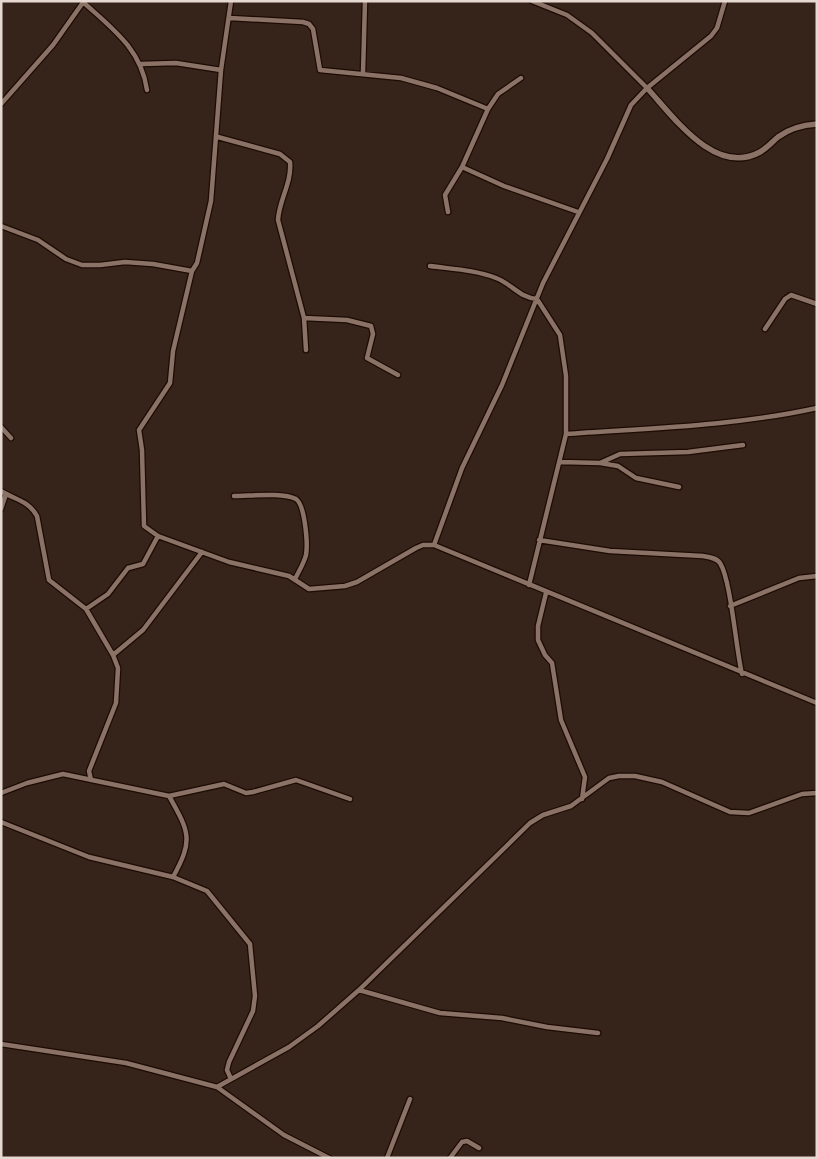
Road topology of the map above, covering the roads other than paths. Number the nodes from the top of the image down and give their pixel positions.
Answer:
1 (83, 1) edge
2 (231, 1) edge
3 (365, 1) edge
4 (532, 1) edge
5 (725, 1) edge
6 (230, 18) junction
7 (141, 64) junction
8 (222, 70) junction
9 (363, 73) junction
10 (521, 78) dead end
11 (647, 88) junction
12 (147, 90) dead end
13 (1, 104) edge
14 (488, 109) junction
15 (817, 124) edge
16 (218, 137) junction
17 (462, 167) junction
18 (448, 212) dead end
19 (578, 212) junction
20 (1, 226) edge
21 (430, 266) dead end
22 (192, 271) junction
23 (538, 299) junction
24 (817, 304) edge
25 (304, 318) junction
26 (766, 329) dead end
27 (306, 350) dead end
28 (398, 376) dead end
29 (817, 408) edge
30 (1, 427) edge
31 (566, 434) junction
32 (11, 438) dead end
33 (743, 445) dead end
34 (560, 462) junction
35 (600, 462) junction
36 (679, 486) dead end
37 (4, 493) edge
38 (234, 496) dead end
39 (1, 509) edge
40 (158, 536) junction
41 (539, 540) junction
42 (434, 545) junction
43 (202, 552) junction
44 (817, 576) edge
45 (295, 579) junction
46 (529, 585) junction
47 (546, 592) junction
48 (730, 606) junction
49 (86, 609) junction
50 (114, 656) junction
51 (742, 674) junction
52 (817, 703) edge
53 (91, 780) junction
54 (1, 793) edge
55 (817, 793) edge
56 (169, 796) junction
57 (350, 799) dead end
58 (582, 799) junction
59 (1, 822) edge
60 (173, 877) junction
61 (360, 990) junction
62 (598, 1033) dead end
63 (1, 1044) edge
64 (231, 1079) junction
65 (217, 1087) junction
66 (410, 1099) dead end
67 (479, 1148) dead end
68 (329, 1158) edge
69 (387, 1158) edge
70 (450, 1158) edge

1 - 7 street
1 - 13 street
2 - 6 street
3 - 9 street
4 - 11 street
5 - 11 street
6 - 8 street
6 - 9 street
7 - 8 street
7 - 12 street
8 - 16 street
9 - 14 street
10 - 14 street
11 - 15 street
11 - 19 street
14 - 17 street
16 - 22 street
16 - 25 street
17 - 18 street
17 - 19 street
19 - 23 street
20 - 22 street
21 - 23 street
22 - 40 street
23 - 31 street
23 - 42 street
24 - 26 street
25 - 27 street
25 - 28 street
29 - 31 street
30 - 32 street
31 - 34 street
33 - 35 street
34 - 35 street
34 - 41 street
35 - 36 street
37 - 39 street
37 - 49 street
38 - 45 street
40 - 43 street
40 - 49 street
41 - 46 street
41 - 48 street
42 - 45 street
42 - 46 street
43 - 45 street
43 - 50 street
44 - 48 street
46 - 47 street
47 - 51 street
47 - 58 street
48 - 51 street
49 - 50 street
50 - 53 street
51 - 52 street
53 - 54 street
53 - 56 street
55 - 58 street
56 - 57 street
56 - 60 street
58 - 61 street
59 - 60 street
60 - 64 street
61 - 62 street
61 - 64 street
63 - 65 street
64 - 65 street
65 - 68 street
66 - 69 street
67 - 70 street

